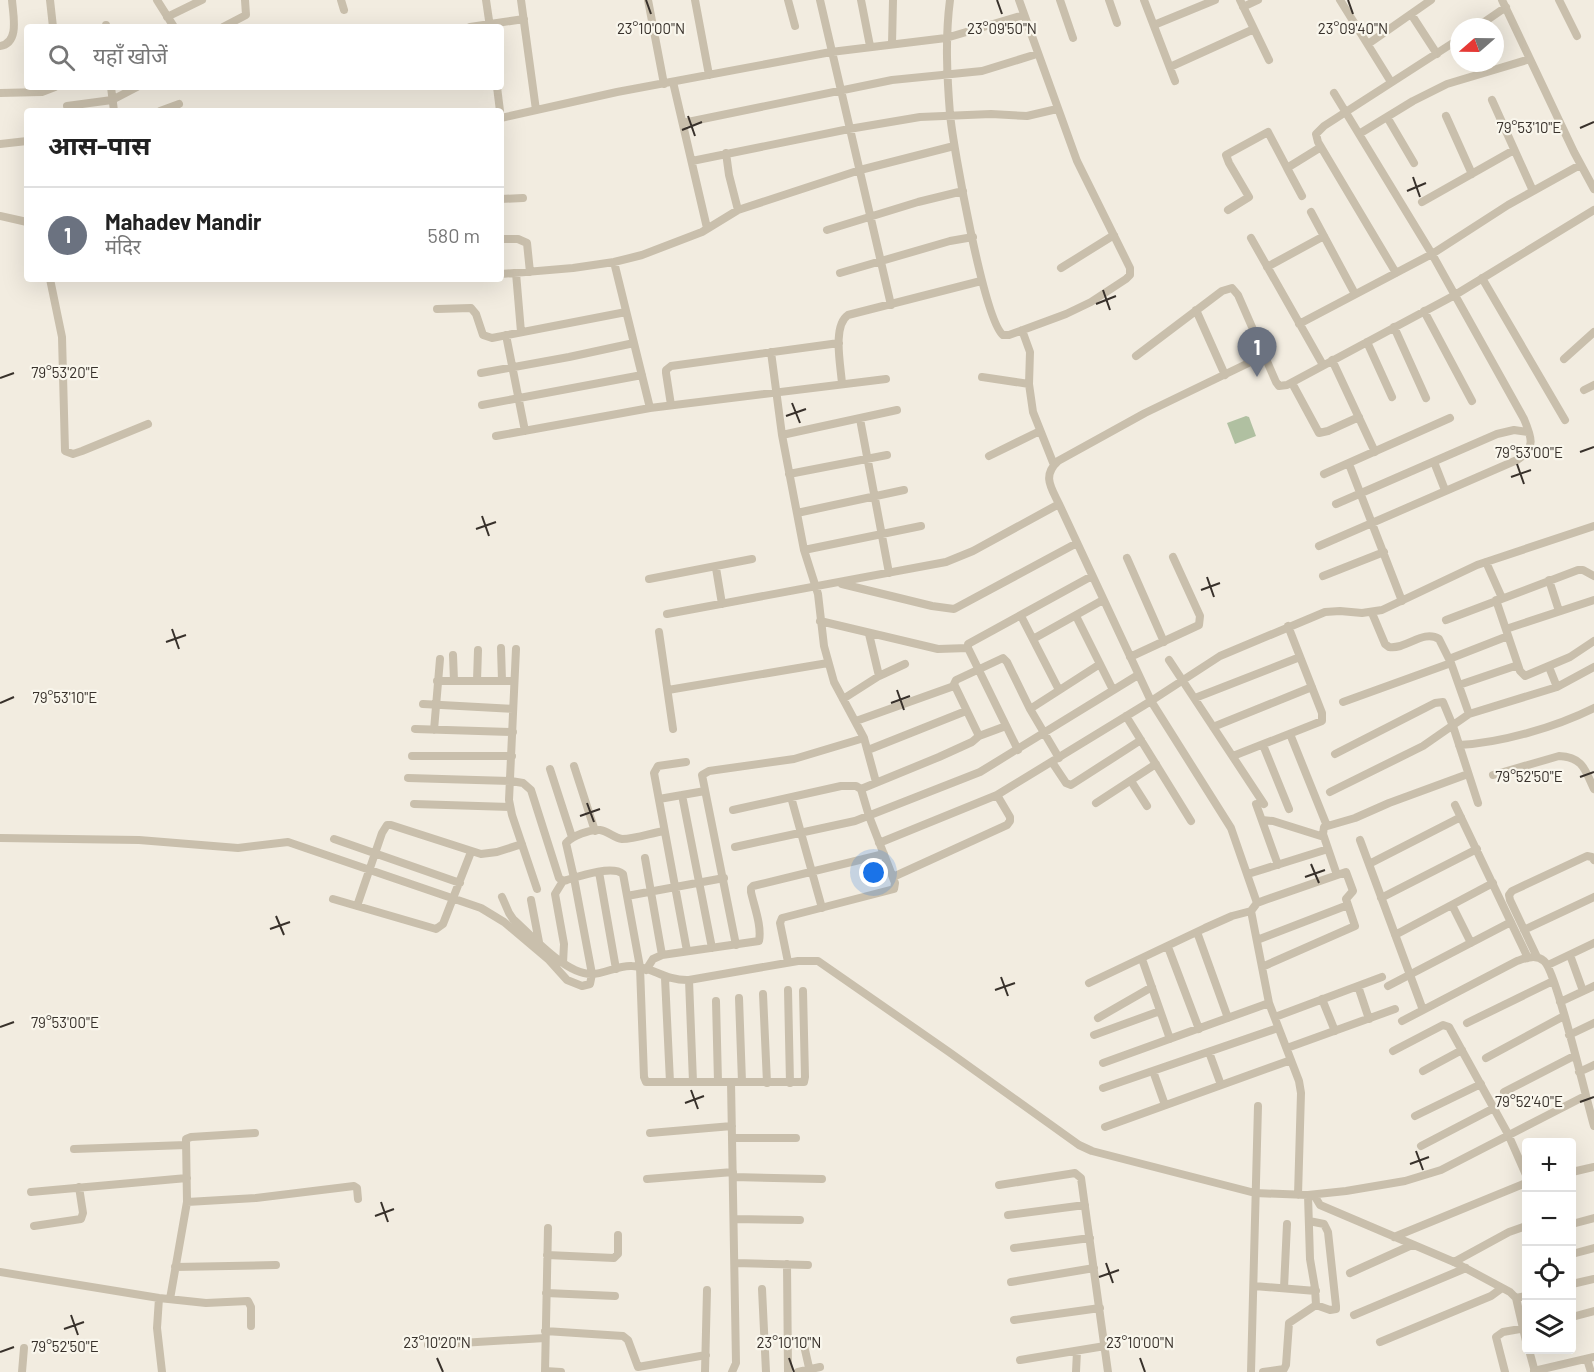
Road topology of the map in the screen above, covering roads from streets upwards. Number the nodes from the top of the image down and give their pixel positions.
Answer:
1 (12, 0) edge
2 (50, 0) edge
3 (157, 0) edge
4 (202, 0) edge
5 (245, 0) edge
6 (341, 0) edge
7 (486, 0) edge
8 (521, 0) edge
9 (648, 0) edge
10 (695, 0) edge
11 (788, 0) edge
12 (820, 0) edge
13 (861, 0) edge
14 (893, 0) edge
15 (950, 0) edge
16 (1019, 0) edge
17 (1059, 0) edge
18 (1109, 0) edge
19 (1144, 0) edge
20 (1215, 0) edge
21 (1258, 0) edge
22 (1430, 0) edge
23 (1559, 0) edge
24 (1343, 1) edge
25 (1242, 3) edge
26 (1504, 3) edge
27 (344, 10) dead end
28 (1411, 14) junction
29 (1024, 15) junction
30 (167, 17) junction
31 (1487, 18) edge
32 (524, 19) junction
33 (1117, 23) dead end
34 (53, 24) edge
35 (170, 24) edge
36 (229, 24) edge
37 (490, 24) edge
38 (496, 24) edge
39 (1154, 25) junction
40 (795, 26) dead end
41 (1254, 29) junction
42 (1577, 36) dead end
43 (946, 38) junction
44 (1073, 38) dead end
45 (892, 44) junction
46 (1368, 44) junction
47 (1450, 45) edge
48 (0, 46) edge
49 (870, 46) junction
50 (831, 52) junction
51 (1037, 54) junction
52 (1437, 54) junction
53 (1530, 59) junction
54 (1269, 60) dead end
55 (1170, 67) junction
56 (710, 75) junction
57 (948, 75) junction
58 (1175, 81) dead end
59 (1391, 82) junction
60 (669, 83) junction
61 (47, 90) edge
62 (111, 90) edge
63 (131, 90) edge
64 (497, 90) edge
65 (840, 90) junction
66 (0, 93) edge
67 (1334, 93) dead end
68 (112, 100) junction
69 (1492, 100) dead end
70 (179, 104) dead end
71 (67, 106) dead end
72 (113, 108) edge
73 (168, 108) edge
74 (500, 108) edge
75 (1057, 109) junction
76 (536, 110) junction
77 (1346, 112) junction
78 (504, 115) edge
79 (950, 115) junction
80 (1446, 116) dead end
81 (1387, 117) junction
82 (683, 123) junction
83 (849, 129) junction
84 (1359, 134) junction
85 (24, 141) edge
86 (0, 144) edge
87 (954, 146) junction
88 (1320, 147) junction
89 (1514, 150) junction
90 (726, 153) junction
91 (692, 161) junction
92 (1414, 163) dead end
93 (1581, 165) junction
94 (1287, 168) junction
95 (860, 170) junction
96 (1472, 174) junction
97 (1594, 189) edge
98 (963, 191) junction
99 (1533, 191) junction
100 (1302, 196) dead end
101 (523, 198) dead end
102 (504, 199) edge
103 (1422, 202) dead end
104 (738, 210) junction
105 (1228, 210) dead end
106 (1594, 210) edge
107 (1311, 212) dead end
108 (0, 216) edge
109 (871, 217) junction
110 (24, 221) edge
111 (707, 228) junction
112 (827, 230) dead end
113 (1114, 236) junction
114 (1324, 236) junction
115 (973, 237) junction
116 (504, 238) edge
117 (1251, 238) dead end
118 (1432, 254) junction
119 (881, 261) junction
120 (614, 262) junction
121 (1267, 267) junction
122 (1061, 268) dead end
123 (530, 272) junction
124 (516, 273) junction
125 (840, 273) dead end
126 (1396, 273) junction
127 (504, 274) edge
128 (1482, 278) junction
129 (981, 281) junction
130 (51, 282) edge
131 (1355, 294) junction
132 (1455, 295) junction
133 (891, 305) junction
134 (625, 308) junction
135 (436, 309) dead end
136 (1196, 310) junction
137 (1424, 311) junction
138 (1299, 324) junction
139 (1394, 327) junction
140 (1022, 330) junction
141 (521, 332) junction
142 (1594, 332) edge
143 (506, 335) junction
144 (839, 337) junction
145 (1366, 342) junction
146 (634, 343) junction
147 (771, 352) junction
148 (1136, 356) dead end
149 (1263, 357) junction
150 (1564, 359) dead end
151 (1332, 360) junction
152 (1323, 365) junction
153 (512, 367) junction
154 (481, 373) dead end
155 (642, 375) junction
156 (1225, 375) junction
157 (982, 377) dead end
158 (886, 379) dead end
159 (1292, 383) junction
160 (842, 384) junction
161 (1029, 384) junction
162 (1594, 385) edge
163 (1584, 390) dead end
164 (776, 392) junction
165 (1392, 396) dead end
166 (519, 398) junction
167 (1426, 398) dead end
168 (1472, 401) dead end
169 (482, 405) dead end
170 (671, 405) junction
171 (650, 408) junction
172 (897, 410) dead end
173 (1359, 417) junction
174 (860, 418) junction
175 (1450, 418) dead end
176 (1564, 420) dead end
177 (148, 424) dead end
178 (1528, 430) junction
179 (525, 431) junction
180 (1040, 431) junction
181 (782, 435) junction
182 (496, 436) dead end
183 (1375, 452) junction
184 (886, 455) dead end
185 (989, 456) dead end
186 (868, 459) junction
187 (1434, 462) junction
188 (1349, 464) junction
189 (1054, 465) junction
190 (789, 474) junction
191 (1324, 474) dead end
192 (904, 490) dead end
193 (1445, 490) junction
194 (1361, 494) junction
195 (875, 496) junction
196 (1059, 504) junction
197 (1336, 504) dead end
198 (797, 513) junction
199 (1373, 523) junction
200 (921, 526) dead end
201 (1594, 526) edge
202 (882, 534) junction
203 (1077, 543) junction
204 (1319, 546) dead end
205 (804, 550) junction
206 (1384, 552) junction
207 (1126, 558) dead end
208 (1173, 558) dead end
209 (752, 560) dead end
210 (1486, 562) junction
211 (716, 568) junction
212 (889, 573) junction
213 (1092, 576) junction
214 (1323, 576) dead end
215 (1594, 576) edge
216 (649, 579) dead end
217 (1549, 580) junction
218 (837, 583) junction
219 (815, 587) junction
220 (1499, 599) junction
221 (1103, 600) junction
222 (1594, 600) edge
223 (1402, 601) junction
224 (722, 604) junction
225 (1559, 611) junction
226 (1372, 612) junction
227 (667, 614) dead end
228 (1021, 616) junction
229 (1076, 616) junction
230 (820, 618) junction
231 (1446, 620) dead end
232 (1288, 627) junction
233 (1507, 632) junction
234 (659, 633) dead end
235 (869, 634) junction
236 (1033, 639) junction
237 (1594, 641) edge
238 (1164, 642) junction
239 (501, 648) dead end
240 (968, 648) junction
241 (516, 649) dead end
242 (478, 650) dead end
243 (453, 655) dead end
244 (1130, 657) junction
245 (1300, 657) junction
246 (440, 659) dead end
247 (1169, 660) dead end
248 (1450, 661) junction
249 (828, 663) junction
250 (905, 664) dead end
251 (1100, 664) junction
252 (1518, 665) junction
253 (1549, 667) junction
254 (1594, 667) edge
255 (979, 669) junction
256 (1138, 675) junction
257 (879, 676) junction
258 (437, 681) junction
259 (454, 681) junction
260 (477, 681) junction
261 (502, 681) junction
262 (514, 681) junction
263 (1183, 681) junction
264 (1459, 685) junction
265 (954, 686) junction
266 (1312, 687) junction
267 (1557, 687) junction
268 (668, 690) junction
269 (1059, 690) junction
270 (1113, 690) junction
271 (1195, 698) junction
272 (843, 699) junction
273 (1151, 701) junction
274 (1343, 702) dead end
275 (423, 704) dead end
276 (435, 705) junction
277 (1594, 708) edge
278 (513, 709) junction
279 (1030, 709) junction
280 (966, 711) junction
281 (1469, 714) junction
282 (1126, 716) junction
283 (856, 721) junction
284 (1006, 726) junction
285 (1453, 726) junction
286 (1213, 727) junction
287 (416, 729) dead end
288 (673, 729) dead end
289 (434, 730) junction
290 (513, 732) junction
291 (1044, 733) junction
292 (1290, 734) junction
293 (979, 736) junction
294 (864, 738) junction
295 (1141, 740) junction
296 (1263, 745) junction
297 (1459, 745) junction
298 (868, 750) junction
299 (1018, 750) junction
300 (1335, 754) dead end
301 (412, 756) dead end
302 (512, 756) junction
303 (1233, 756) junction
304 (1055, 760) junction
305 (686, 762) dead end
306 (1156, 764) junction
307 (574, 766) dead end
308 (550, 769) dead end
309 (1468, 774) junction
310 (1493, 775) dead end
311 (408, 778) dead end
312 (511, 780) junction
313 (1131, 780) junction
314 (876, 782) junction
315 (861, 789) junction
316 (1594, 789) edge
317 (705, 791) junction
318 (1330, 792) dead end
319 (682, 795) junction
320 (997, 795) junction
321 (791, 797) junction
322 (659, 799) junction
323 (1096, 803) dead end
324 (1478, 803) dead end
325 (414, 804) dead end
326 (1455, 805) dead end
327 (1147, 806) dead end
328 (510, 807) junction
329 (1289, 808) dead end
330 (733, 810) dead end
331 (869, 816) junction
332 (1461, 817) junction
333 (1262, 820) junction
334 (1191, 822) dead end
335 (1327, 826) junction
336 (595, 831) junction
337 (664, 831) junction
338 (800, 832) junction
339 (572, 837) junction
340 (1324, 837) junction
341 (0, 838) edge
342 (334, 839) dead end
343 (1360, 840) dead end
344 (879, 843) junction
345 (522, 844) junction
346 (735, 847) dead end
347 (1328, 849) junction
348 (1476, 849) junction
349 (471, 852) junction
350 (376, 853) junction
351 (884, 854) junction
352 (645, 858) dead end
353 (1594, 860) edge
354 (1369, 864) junction
355 (1278, 865) junction
356 (370, 869) junction
357 (598, 872) junction
358 (812, 872) junction
359 (1248, 874) junction
360 (1337, 875) junction
361 (893, 877) junction
362 (574, 878) junction
363 (724, 878) junction
364 (563, 881) junction
365 (460, 883) junction
366 (699, 883) junction
367 (1493, 883) junction
368 (676, 887) junction
369 (537, 889) dead end
370 (651, 891) junction
371 (627, 896) junction
372 (502, 897) dead end
373 (1594, 897) edge
374 (454, 898) junction
375 (1382, 898) junction
376 (333, 899) dead end
377 (531, 900) dead end
378 (1348, 905) junction
379 (1452, 905) junction
380 (357, 906) junction
381 (1254, 907) junction
382 (822, 908) junction
383 (1511, 922) junction
384 (1524, 930) junction
385 (1197, 932) junction
386 (1395, 935) junction
387 (1257, 940) junction
388 (539, 942) junction
389 (1471, 943) junction
390 (1594, 943) edge
391 (736, 945) junction
392 (1168, 947) junction
393 (712, 948) junction
394 (687, 951) junction
395 (662, 955) junction
396 (1570, 955) junction
397 (1533, 957) junction
398 (1142, 959) junction
399 (788, 962) junction
400 (563, 963) junction
401 (1548, 965) junction
402 (1262, 967) junction
403 (643, 968) junction
404 (616, 969) junction
405 (592, 974) junction
406 (1410, 974) junction
407 (1382, 977) dead end
408 (665, 978) junction
409 (689, 980) junction
410 (1553, 981) junction
411 (1089, 983) dead end
412 (1358, 986) junction
413 (1388, 986) dead end
414 (1594, 986) edge
415 (1152, 987) junction
416 (788, 990) dead end
417 (803, 991) dead end
418 (1583, 992) junction
419 (763, 994) dead end
420 (739, 998) dead end
421 (1322, 999) junction
422 (716, 1001) dead end
423 (1560, 1002) junction
424 (1269, 1003) junction
425 (1395, 1009) dead end
426 (1423, 1010) junction
427 (1160, 1011) junction
428 (1564, 1016) junction
429 (1275, 1017) junction
430 (1098, 1018) dead end
431 (1228, 1018) junction
432 (1369, 1019) junction
433 (1402, 1020) dead end
434 (1467, 1023) dead end
435 (1594, 1023) edge
436 (1278, 1028) junction
437 (1198, 1029) junction
438 (1335, 1031) junction
439 (1094, 1035) dead end
440 (1569, 1035) junction
441 (1170, 1039) junction
442 (1287, 1048) junction
443 (1462, 1050) junction
444 (1393, 1051) dead end
445 (1209, 1052) junction
446 (1574, 1056) junction
447 (1486, 1058) dead end
448 (1291, 1060) junction
449 (1103, 1063) dead end
450 (1594, 1065) edge
451 (1153, 1071) junction
452 (1423, 1071) dead end
453 (1579, 1072) junction
454 (670, 1082) junction
455 (693, 1082) junction
456 (718, 1082) junction
457 (731, 1082) junction
458 (742, 1082) junction
459 (767, 1083) junction
460 (790, 1083) junction
461 (1481, 1084) junction
462 (1221, 1085) junction
463 (1103, 1088) dead end
464 (1504, 1092) dead end
465 (1585, 1096) junction
466 (1165, 1105) junction
467 (1258, 1106) dead end
468 (1494, 1108) junction
469 (1415, 1116) dead end
470 (732, 1126) junction
471 (1105, 1126) dead end
472 (1594, 1126) edge
473 (255, 1133) dead end
474 (650, 1133) dead end
475 (1508, 1134) junction
476 (732, 1138) junction
477 (796, 1138) dead end
478 (186, 1145) junction
479 (1421, 1146) dead end
480 (74, 1149) dead end
481 (1522, 1164) edge
482 (1594, 1167) edge
483 (1576, 1171) edge
484 (733, 1174) junction
485 (187, 1178) junction
486 (646, 1179) dead end
487 (822, 1179) dead end
488 (999, 1185) dead end
489 (1522, 1185) edge
490 (79, 1187) junction
491 (31, 1192) dead end
492 (1255, 1193) junction
493 (1298, 1195) junction
494 (1311, 1195) junction
495 (358, 1199) dead end
496 (187, 1202) junction
497 (1085, 1205) junction
498 (1008, 1215) dead end
499 (1594, 1218) edge
500 (734, 1219) junction
501 (800, 1220) dead end
502 (1309, 1221) junction
503 (1576, 1223) edge
504 (1287, 1224) dead end
505 (34, 1226) dead end
506 (548, 1228) dead end
507 (1522, 1228) edge
508 (618, 1235) dead end
509 (1394, 1237) junction
510 (1090, 1238) junction
511 (1412, 1245) junction
512 (1014, 1248) dead end
513 (1594, 1248) edge
514 (1576, 1253) edge
515 (548, 1255) junction
516 (1454, 1262) junction
517 (735, 1263) junction
518 (787, 1264) junction
519 (276, 1265) dead end
520 (808, 1265) dead end
521 (175, 1267) junction
522 (1094, 1268) junction
523 (1466, 1268) junction
524 (0, 1272) edge
525 (1350, 1273) dead end
526 (1594, 1279) edge
527 (1011, 1282) dead end
528 (1576, 1283) edge
529 (1254, 1286) junction
530 (1284, 1288) junction
531 (1502, 1288) junction
532 (762, 1289) dead end
533 (707, 1290) dead end
534 (1316, 1291) junction
535 (546, 1293) junction
536 (615, 1296) dead end
537 (1522, 1297) edge
538 (159, 1298) junction
539 (1516, 1298) junction
540 (170, 1299) junction
541 (1316, 1305) junction
542 (1100, 1308) junction
543 (1594, 1311) edge
544 (1354, 1315) dead end
545 (1576, 1316) edge
546 (1522, 1318) edge
547 (1014, 1320) dead end
548 (251, 1326) dead end
549 (1522, 1329) edge
550 (545, 1334) junction
551 (803, 1341) dead end
552 (1380, 1342) dead end
553 (428, 1345) dead end
554 (1105, 1347) junction
555 (24, 1348) dead end
556 (1077, 1351) junction
557 (1530, 1354) edge
558 (705, 1355) junction
559 (1591, 1358) edge
560 (1020, 1360) dead end
561 (820, 1367) dead end
562 (1561, 1369) edge
563 (809, 1371) edge
564 (22, 1372) edge
565 (162, 1372) edge
566 (544, 1372) edge
567 (561, 1372) edge
568 (705, 1372) edge
569 (732, 1372) edge
570 (766, 1372) edge
571 (788, 1372) edge
572 (798, 1372) edge
573 (1077, 1372) edge
574 (1108, 1372) edge
575 (1251, 1372) edge
576 (1263, 1372) edge
577 (1271, 1372) edge
578 (1505, 1372) edge
579 (1534, 1372) edge
580 (1591, 1372) edge

1 - 48 street
2 - 34 street
3 - 30 street
4 - 30 street
5 - 36 street
6 - 27 street
7 - 37 street
8 - 32 street
9 - 60 street
10 - 56 street
11 - 40 street
12 - 50 street
13 - 49 street
14 - 45 street
15 - 43 street
16 - 29 street
17 - 44 street
18 - 33 street
19 - 39 street
20 - 39 street
21 - 25 street
22 - 28 street
23 - 42 street
24 - 46 street
25 - 41 street
26 - 31 street
26 - 53 street
28 - 46 street
28 - 52 street
29 - 43 street
29 - 51 street
30 - 35 street
32 - 38 street
32 - 76 street
39 - 55 street
41 - 54 street
41 - 55 street
43 - 45 street
43 - 57 street
45 - 49 street
46 - 59 street
47 - 52 street
49 - 50 street
50 - 56 street
50 - 65 street
51 - 57 street
51 - 75 street
52 - 59 street
53 - 81 street
53 - 93 street
55 - 58 street
56 - 60 street
57 - 65 street
57 - 79 street
59 - 77 street
60 - 76 street
60 - 82 street
61 - 66 street
62 - 68 street
63 - 68 street
64 - 74 street
65 - 82 street
65 - 83 street
67 - 77 street
68 - 71 street
68 - 72 street
69 - 89 street
70 - 73 street
75 - 79 street
75 - 113 street
76 - 78 street
77 - 84 street
77 - 88 street
79 - 83 street
79 - 87 street
80 - 96 street
81 - 84 street
81 - 92 street
82 - 91 street
83 - 90 street
83 - 95 street
84 - 118 street
85 - 86 street
87 - 95 street
87 - 98 street
88 - 94 street
88 - 126 street
89 - 96 street
89 - 99 street
90 - 91 street
90 - 104 street
91 - 111 street
93 - 97 street
93 - 99 street
94 - 100 street
94 - 105 street
95 - 104 street
95 - 109 street
96 - 103 street
98 - 109 street
98 - 115 street
99 - 118 street
101 - 102 street
104 - 111 street
106 - 128 street
107 - 114 street
108 - 110 street
109 - 112 street
109 - 119 street
111 - 120 street
113 - 122 street
113 - 140 street
114 - 121 street
114 - 131 street
115 - 119 street
115 - 129 street
116 - 123 street
117 - 121 street
118 - 126 street
118 - 132 street
119 - 125 street
119 - 133 street
120 - 123 street
120 - 134 street
121 - 138 street
123 - 124 street
124 - 127 street
124 - 141 street
126 - 131 street
128 - 132 street
128 - 176 street
129 - 133 street
129 - 140 street
130 - 177 street
131 - 138 street
132 - 137 street
132 - 178 street
133 - 144 street
134 - 141 street
134 - 146 street
135 - 143 street
136 - 148 street
136 - 149 street
136 - 156 street
137 - 139 street
137 - 168 street
138 - 152 street
139 - 145 street
139 - 167 street
140 - 161 street
141 - 143 street
142 - 150 street
143 - 153 street
144 - 147 street
144 - 160 street
145 - 151 street
145 - 165 street
146 - 153 street
146 - 155 street
147 - 164 street
147 - 170 street
149 - 156 street
149 - 159 street
151 - 152 street
151 - 173 street
152 - 159 street
153 - 154 street
153 - 166 street
155 - 166 street
155 - 171 street
156 - 189 street
157 - 161 street
158 - 160 street
159 - 173 street
160 - 164 street
161 - 180 street
162 - 163 street
164 - 170 street
164 - 181 street
166 - 169 street
166 - 179 street
170 - 171 street
171 - 179 street
172 - 174 street
173 - 183 street
174 - 181 street
174 - 186 street
175 - 183 street
178 - 187 street
178 - 193 street
179 - 182 street
180 - 185 street
180 - 189 street
181 - 190 street
183 - 188 street
184 - 186 street
186 - 190 street
186 - 195 street
187 - 193 street
187 - 194 street
188 - 191 street
188 - 194 street
189 - 196 street
190 - 198 street
192 - 195 street
193 - 199 street
194 - 197 street
194 - 199 street
195 - 198 street
195 - 202 street
196 - 203 street
196 - 212 street
198 - 205 street
199 - 204 street
199 - 206 street
200 - 202 street
201 - 210 street
202 - 205 street
202 - 212 street
203 - 213 street
203 - 218 street
205 - 219 street
206 - 214 street
206 - 223 street
207 - 238 street
208 - 238 street
209 - 211 street
210 - 220 street
210 - 223 street
211 - 216 street
211 - 224 street
212 - 218 street
213 - 221 street
213 - 228 street
215 - 217 street
217 - 220 street
217 - 225 street
218 - 219 street
219 - 224 street
219 - 230 street
220 - 231 street
220 - 233 street
221 - 229 street
221 - 244 street
222 - 225 street
223 - 226 street
224 - 227 street
225 - 233 street
226 - 232 street
226 - 248 street
228 - 236 street
228 - 240 street
229 - 236 street
229 - 251 street
230 - 235 street
230 - 249 street
232 - 245 street
232 - 263 street
233 - 248 street
233 - 252 street
234 - 268 street
235 - 240 street
235 - 257 street
236 - 269 street
237 - 253 street
238 - 244 street
239 - 261 street
240 - 255 street
241 - 262 street
242 - 260 street
243 - 259 street
244 - 256 street
245 - 266 street
245 - 271 street
246 - 258 street
247 - 263 street
248 - 264 street
248 - 274 street
249 - 268 street
249 - 272 street
250 - 257 street
251 - 269 street
251 - 270 street
252 - 253 street
252 - 264 street
253 - 267 street
254 - 267 street
255 - 265 street
255 - 279 street
255 - 284 street
256 - 270 street
256 - 273 street
257 - 272 street
258 - 259 street
258 - 276 street
259 - 260 street
260 - 261 street
261 - 262 street
262 - 278 street
263 - 271 street
263 - 273 street
264 - 281 street
265 - 280 street
265 - 283 street
266 - 286 street
266 - 292 street
267 - 281 street
268 - 288 street
269 - 279 street
270 - 291 street
271 - 286 street
272 - 283 street
273 - 282 street
273 - 359 street
275 - 276 street
276 - 278 street
276 - 289 street
277 - 297 street
278 - 290 street
279 - 291 street
280 - 293 street
280 - 298 street
281 - 285 street
282 - 295 street
282 - 304 street
283 - 294 street
284 - 293 street
284 - 299 street
285 - 297 street
285 - 300 street
285 - 318 street
286 - 303 street
287 - 289 street
289 - 290 street
290 - 302 street
291 - 299 street
291 - 304 street
292 - 296 street
292 - 335 street
293 - 314 street
294 - 298 street
294 - 317 street
295 - 304 street
295 - 306 street
296 - 303 street
296 - 329 street
297 - 309 street
298 - 314 street
299 - 331 street
301 - 302 street
302 - 312 street
303 - 333 street
304 - 320 street
305 - 322 street
306 - 313 street
306 - 334 street
307 - 336 street
308 - 339 street
309 - 324 street
309 - 335 street
310 - 316 street
311 - 312 street
312 - 328 street
312 - 364 street
313 - 323 street
313 - 327 street
314 - 315 street
315 - 321 street
315 - 331 street
317 - 319 street
317 - 363 street
319 - 322 street
319 - 366 street
320 - 344 street
320 - 361 street
321 - 330 street
321 - 338 street
322 - 337 street
325 - 328 street
326 - 332 street
328 - 345 street
331 - 338 street
331 - 344 street
332 - 348 street
332 - 354 street
333 - 340 street
333 - 355 street
335 - 340 street
336 - 337 street
336 - 339 street
337 - 368 street
338 - 346 street
338 - 358 street
339 - 362 street
340 - 347 street
341 - 356 street
342 - 350 street
343 - 354 street
344 - 351 street
345 - 349 street
345 - 369 street
347 - 355 street
347 - 360 street
348 - 367 street
348 - 375 street
349 - 350 street
349 - 365 street
350 - 356 street
350 - 365 street
351 - 358 street
351 - 361 street
352 - 370 street
353 - 384 street
354 - 375 street
355 - 359 street
356 - 374 street
356 - 380 street
357 - 362 street
357 - 371 street
357 - 404 street
358 - 382 street
358 - 391 street
359 - 381 street
360 - 378 street
360 - 381 street
361 - 382 street
362 - 364 street
362 - 405 street
363 - 366 street
363 - 391 street
364 - 400 street
365 - 374 street
366 - 368 street
366 - 393 street
367 - 379 street
367 - 383 street
368 - 370 street
368 - 394 street
370 - 371 street
370 - 395 street
371 - 403 street
372 - 388 street
373 - 384 street
374 - 380 street
374 - 405 street
375 - 386 street
376 - 380 street
377 - 388 street
378 - 387 street
378 - 402 street
379 - 386 street
379 - 389 street
381 - 385 street
381 - 387 street
382 - 399 street
383 - 389 street
383 - 397 street
384 - 397 street
385 - 392 street
385 - 431 street
386 - 406 street
387 - 402 street
388 - 400 street
389 - 406 street
390 - 396 street
391 - 393 street
392 - 398 street
392 - 437 street
393 - 394 street
394 - 395 street
395 - 403 street
396 - 401 street
396 - 418 street
397 - 401 street
397 - 426 street
398 - 411 street
398 - 415 street
399 - 409 street
399 - 492 street
400 - 405 street
401 - 410 street
402 - 424 street
403 - 404 street
403 - 408 street
403 - 454 street
404 - 405 street
406 - 413 street
406 - 426 street
407 - 412 street
408 - 409 street
408 - 454 street
409 - 455 street
410 - 423 street
410 - 434 street
412 - 421 street
412 - 432 street
414 - 418 street
415 - 427 street
415 - 430 street
416 - 460 street
417 - 460 street
418 - 423 street
419 - 459 street
420 - 458 street
421 - 429 street
421 - 438 street
422 - 456 street
423 - 428 street
424 - 429 street
424 - 431 street
425 - 432 street
426 - 433 street
427 - 439 street
427 - 441 street
428 - 440 street
428 - 447 street
429 - 436 street
431 - 437 street
432 - 438 street
435 - 440 street
436 - 442 street
436 - 445 street
437 - 441 street
438 - 442 street
440 - 446 street
441 - 449 street
442 - 448 street
443 - 444 street
443 - 452 street
443 - 461 street
445 - 451 street
445 - 462 street
446 - 453 street
446 - 464 street
448 - 462 street
448 - 493 street
450 - 453 street
451 - 463 street
451 - 466 street
453 - 465 street
454 - 455 street
455 - 456 street
456 - 457 street
457 - 458 street
457 - 470 street
458 - 459 street
459 - 460 street
461 - 468 street
461 - 469 street
462 - 466 street
465 - 472 street
465 - 475 street
466 - 471 street
467 - 492 street
468 - 475 street
468 - 479 street
470 - 474 street
470 - 476 street
473 - 478 street
475 - 481 street
475 - 494 street
476 - 477 street
476 - 484 street
478 - 480 street
478 - 485 street
482 - 483 street
484 - 486 street
484 - 487 street
484 - 500 street
485 - 490 street
485 - 496 street
488 - 497 street
489 - 509 street
490 - 491 street
490 - 505 street
492 - 493 street
492 - 529 street
493 - 494 street
494 - 502 street
494 - 509 street
495 - 496 street
496 - 521 street
497 - 498 street
497 - 510 street
499 - 503 street
500 - 501 street
500 - 517 street
502 - 534 street
502 - 541 street
504 - 530 street
506 - 515 street
507 - 516 street
508 - 515 street
509 - 511 street
510 - 512 street
510 - 522 street
511 - 516 street
511 - 525 street
513 - 514 street
515 - 535 street
516 - 523 street
517 - 518 street
517 - 569 street
518 - 520 street
518 - 571 street
519 - 521 street
521 - 540 street
522 - 527 street
522 - 542 street
523 - 531 street
523 - 544 street
524 - 538 street
526 - 528 street
529 - 530 street
529 - 575 street
530 - 534 street
531 - 539 street
531 - 552 street
532 - 570 street
533 - 558 street
534 - 541 street
535 - 536 street
535 - 550 street
537 - 539 street
538 - 540 street
538 - 565 street
539 - 546 street
540 - 548 street
541 - 577 street
542 - 547 street
542 - 554 street
543 - 545 street
549 - 578 street
550 - 553 street
550 - 558 street
550 - 566 street
551 - 563 street
554 - 556 street
554 - 574 street
555 - 564 street
556 - 560 street
556 - 573 street
557 - 579 street
558 - 568 street
559 - 562 street
559 - 580 street
561 - 563 street
562 - 579 street
563 - 572 street
566 - 567 street
576 - 577 street

